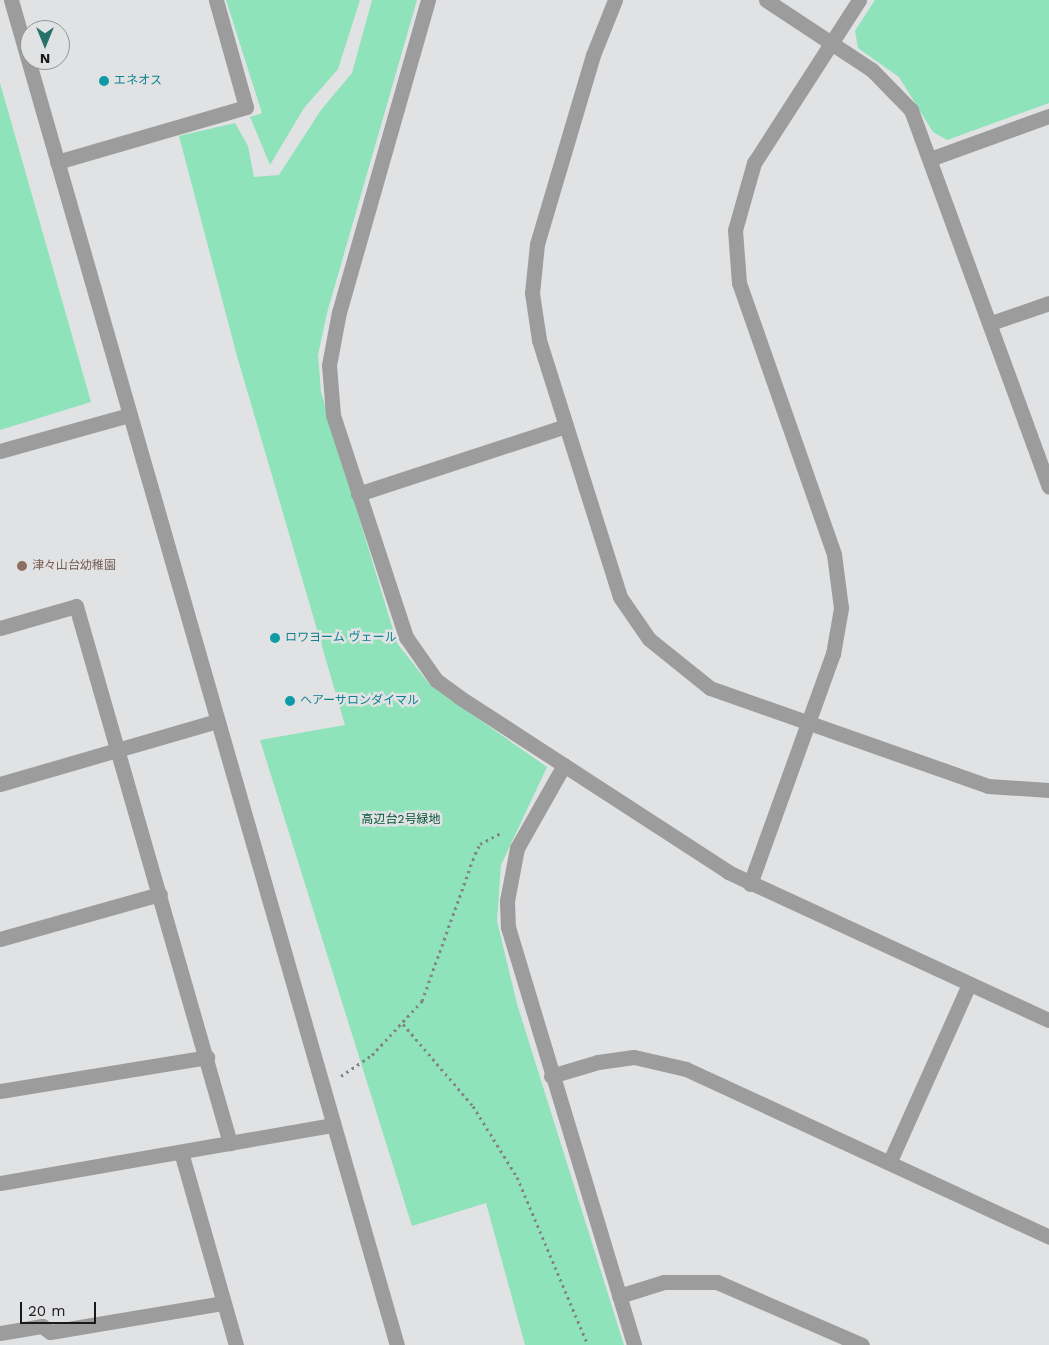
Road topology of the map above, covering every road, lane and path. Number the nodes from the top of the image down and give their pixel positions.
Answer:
1 (11, 0) edge
2 (216, 0) edge
3 (428, 0) edge
4 (615, 0) edge
5 (766, 0) edge
6 (859, 0) edge
7 (831, 43) junction
8 (1049, 116) edge
9 (930, 159) junction
10 (57, 162) junction
11 (1049, 303) edge
12 (991, 323) junction
13 (129, 414) junction
14 (566, 426) junction
15 (0, 451) edge
16 (1049, 487) edge
17 (358, 494) junction
18 (0, 628) edge
19 (217, 721) junction
20 (808, 724) junction
21 (118, 750) junction
22 (564, 765) junction
23 (0, 784) edge
24 (1049, 790) edge
25 (524, 834) junction
26 (750, 884) junction
27 (160, 894) junction
28 (0, 939) edge
29 (969, 984) junction
30 (1049, 1020) edge
31 (402, 1024) junction
32 (207, 1057) junction
33 (551, 1076) junction
34 (321, 1084) junction
35 (0, 1091) edge
36 (333, 1124) junction
37 (230, 1143) junction
38 (180, 1152) junction
39 (890, 1161) junction
40 (0, 1183) edge
41 (1049, 1237) edge
42 (618, 1296) junction
43 (224, 1303) junction
44 (0, 1333) edge
45 (236, 1345) edge
46 (397, 1345) edge
47 (588, 1345) edge
48 (634, 1345) edge
49 (862, 1345) edge

1 - 10 street
2 - 10 street
3 - 17 street
4 - 14 street
5 - 7 street
6 - 7 street
7 - 9 street
7 - 20 street
8 - 9 street
9 - 12 street
10 - 13 street
11 - 12 street
12 - 16 street
13 - 15 street
13 - 19 street
14 - 17 street
14 - 20 street
17 - 22 street
18 - 21 street
19 - 21 street
19 - 34 street
20 - 24 street
20 - 26 street
21 - 23 street
21 - 27 street
22 - 25 street
22 - 26 street
25 - 31 path
25 - 33 street
26 - 29 street
27 - 28 street
27 - 32 street
29 - 30 street
29 - 39 street
31 - 34 path
31 - 47 path
32 - 35 street
32 - 37 street
33 - 39 street
33 - 42 street
34 - 36 street
36 - 37 street
36 - 46 street
37 - 38 street
38 - 40 street
38 - 43 street
39 - 41 street
42 - 48 street
42 - 49 street
43 - 44 street
43 - 45 street

